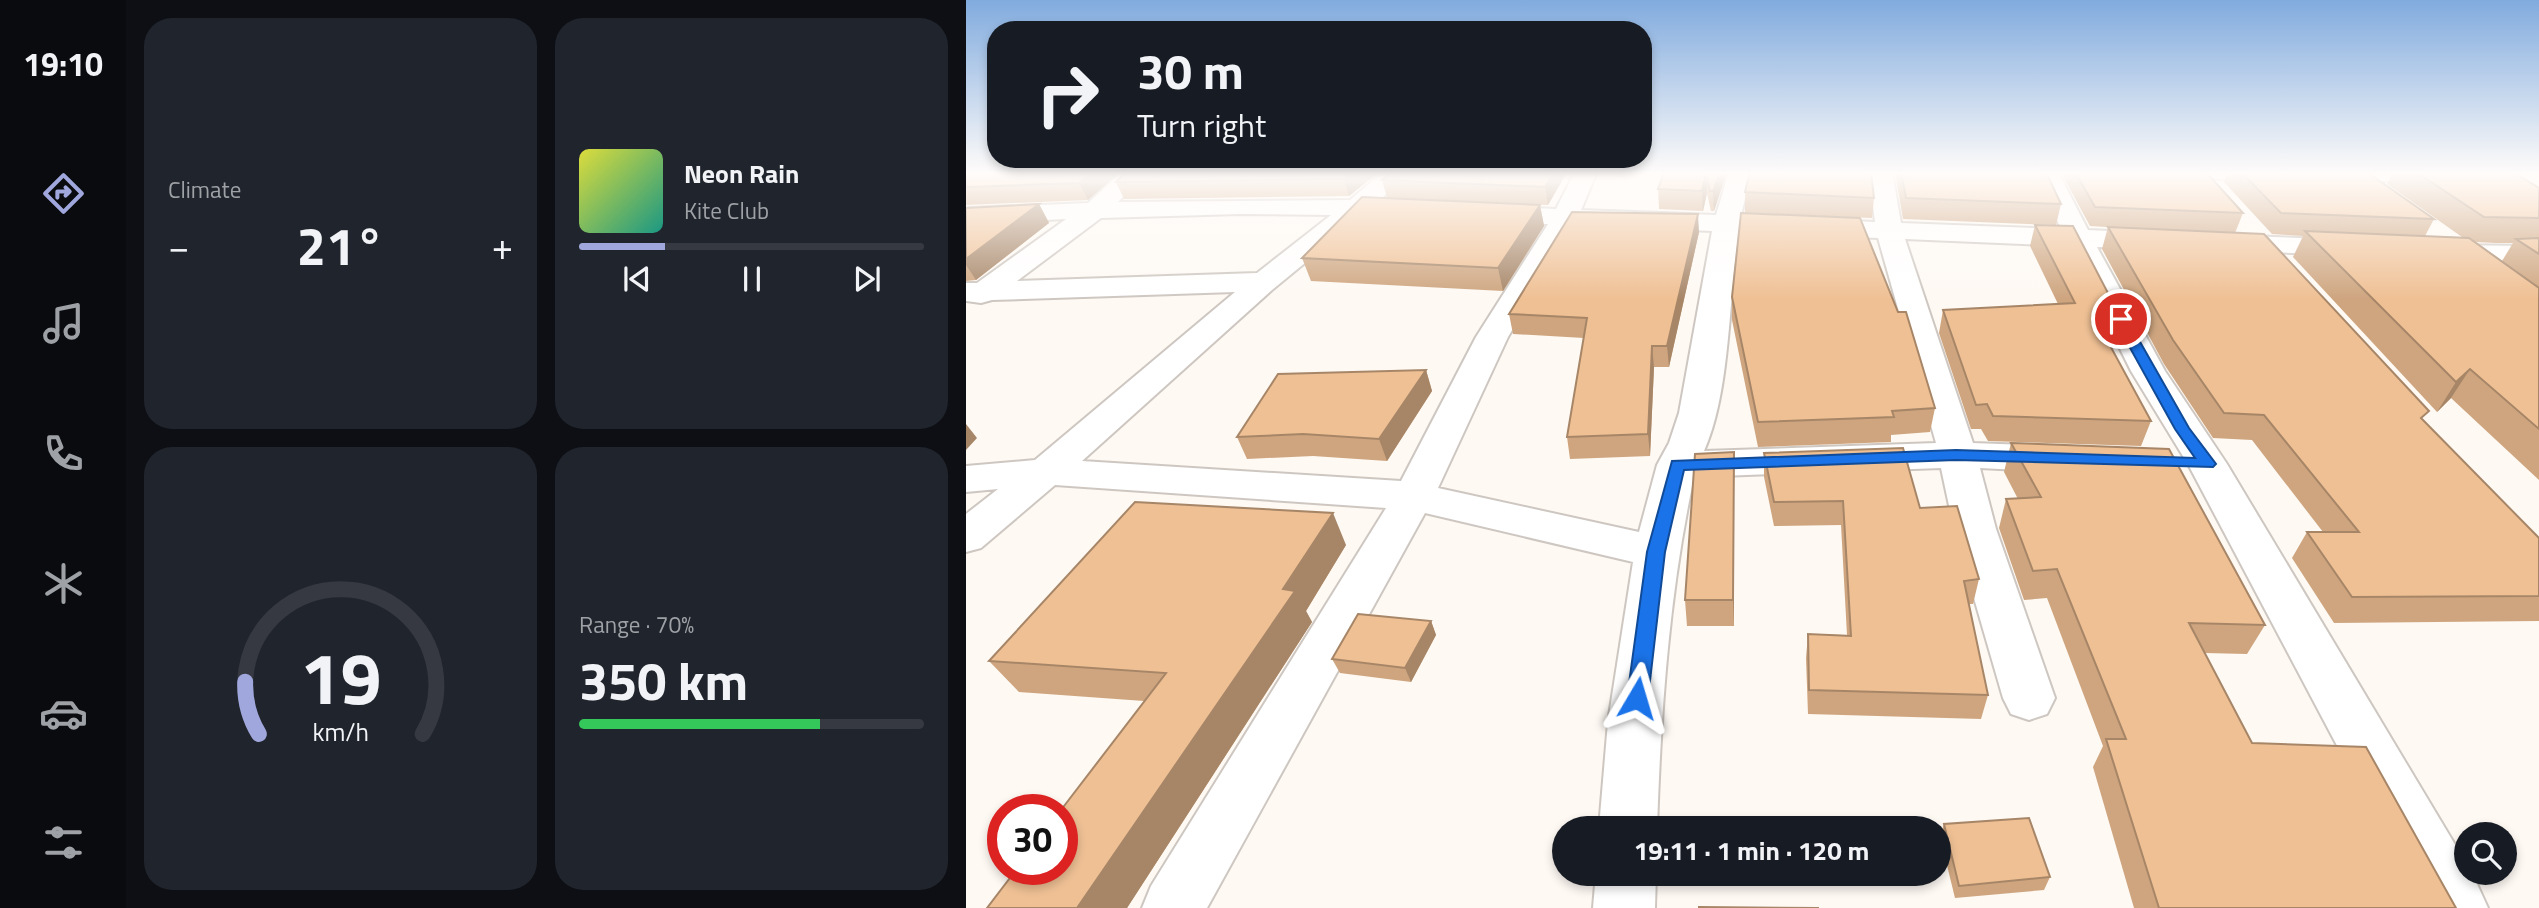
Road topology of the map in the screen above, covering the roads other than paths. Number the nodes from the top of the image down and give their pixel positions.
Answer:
1 (1001, 214) edge
2 (1090, 214) edge
3 (1351, 214) edge
4 (1494, 214) edge
5 (1566, 214) edge
6 (1728, 214) edge
7 (1887, 214) edge
8 (2066, 214) edge
9 (2241, 214) edge
10 (966, 216) edge
11 (1564, 218) junction
12 (1727, 225) junction
13 (1889, 229) junction
14 (2079, 236) junction
15 (2422, 241) edge
16 (2264, 244) junction
17 (2375, 250) edge
18 (2459, 253) junction
19 (2539, 254) edge
20 (2291, 275) edge
21 (2493, 278) edge
22 (1264, 282) junction
23 (972, 297) edge
24 (1956, 455) junction
25 (2096, 460) edge
26 (2166, 462) edge
27 (2207, 464) junction
28 (1677, 465) junction
29 (1049, 471) junction
30 (966, 479) edge
31 (1414, 496) junction
32 (966, 537) edge
33 (1656, 552) junction
34 (2029, 698) dead end
35 (1629, 816) edge
36 (1625, 886) edge
37 (1173, 908) edge
38 (1624, 908) edge
39 (2457, 908) edge

1 - 10 street
2 - 23 street
3 - 22 street
4 - 11 street
5 - 11 street
6 - 12 street
7 - 13 street
8 - 14 street
9 - 16 street
11 - 12 street
11 - 31 street
12 - 13 street
12 - 28 street
13 - 14 street
13 - 24 street
14 - 16 street
14 - 27 street
15 - 18 street
16 - 17 street
16 - 20 street
18 - 19 street
18 - 21 street
22 - 23 street
22 - 29 street
24 - 25 street
24 - 28 street
24 - 34 street
26 - 27 street
27 - 39 street
28 - 33 street
29 - 30 street
29 - 31 street
29 - 32 street
31 - 33 street
31 - 37 street
33 - 35 street
36 - 38 street

